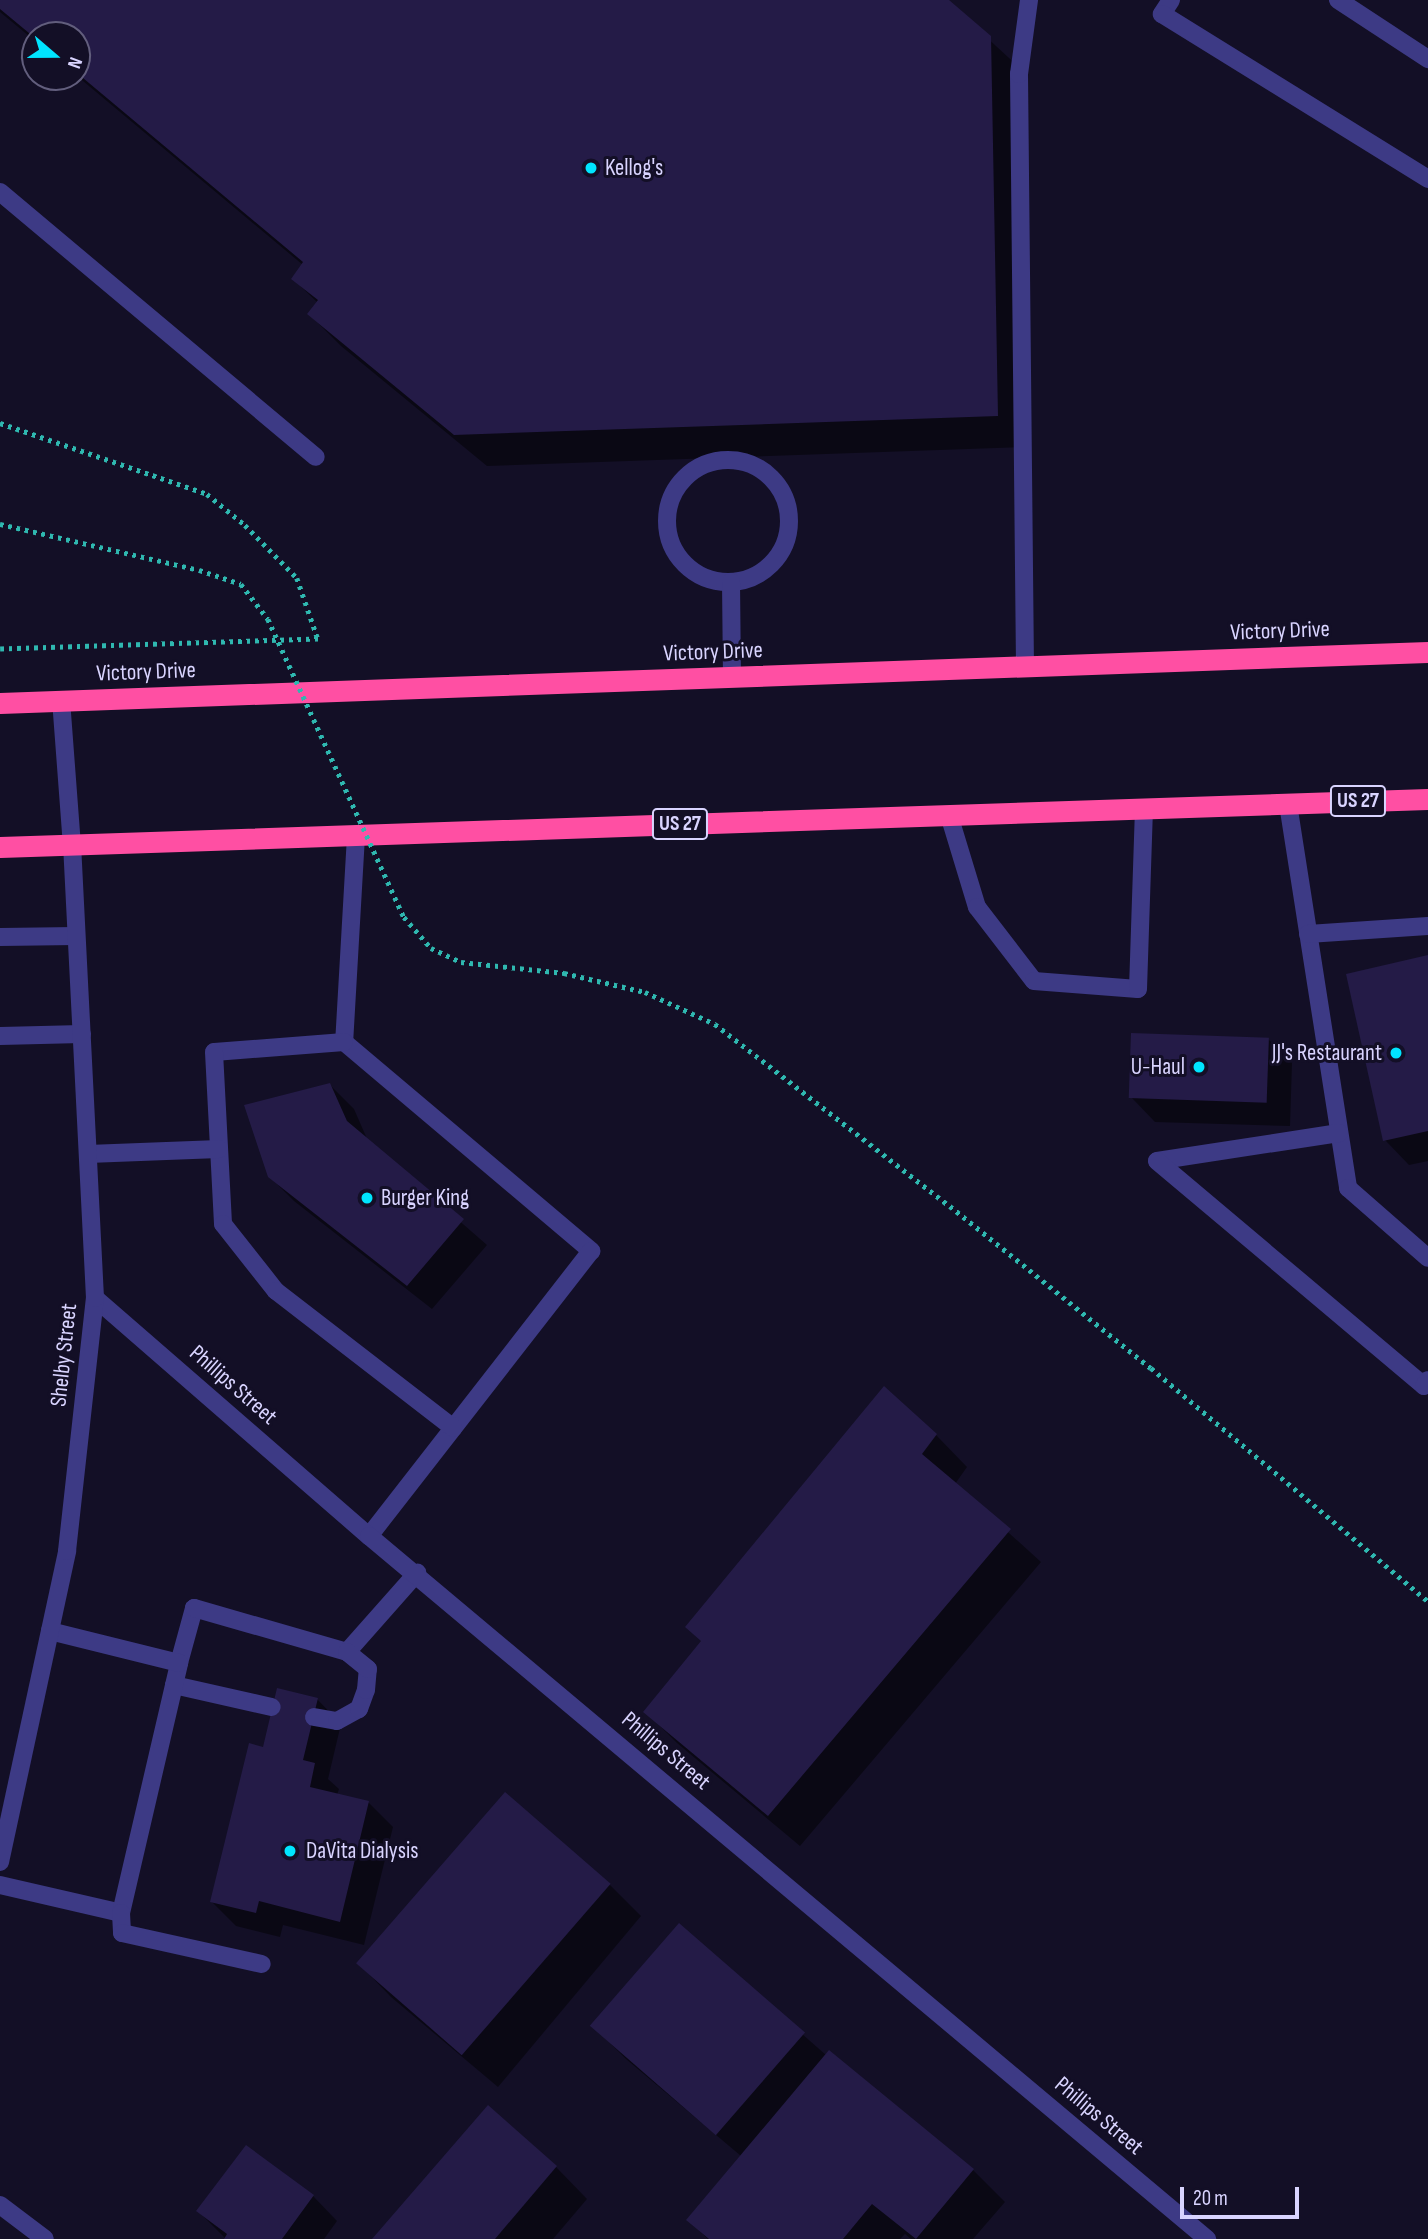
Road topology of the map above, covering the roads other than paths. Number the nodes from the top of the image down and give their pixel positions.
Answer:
1 (1029, 0) edge
2 (1171, 0) edge
3 (1338, 0) edge
4 (1428, 59) edge
5 (1428, 179) edge
6 (0, 192) edge
7 (316, 457) dead end
8 (731, 582) junction
9 (1428, 652) edge
10 (1025, 667) junction
11 (732, 677) junction
12 (61, 701) junction
13 (0, 703) edge
14 (1428, 799) edge
15 (1288, 804) junction
16 (1144, 809) junction
17 (949, 815) junction
18 (356, 836) junction
19 (72, 846) junction
20 (0, 848) edge
21 (1428, 926) edge
22 (1308, 934) junction
23 (76, 936) junction
24 (0, 937) edge
25 (82, 1034) junction
26 (0, 1036) edge
27 (344, 1042) junction
28 (1339, 1133) junction
29 (219, 1149) junction
30 (88, 1154) junction
31 (1428, 1258) edge
32 (95, 1298) junction
33 (1428, 1380) edge
34 (453, 1428) junction
35 (369, 1536) junction
36 (417, 1573) junction
37 (50, 1631) junction
38 (348, 1652) junction
39 (179, 1663) junction
40 (174, 1685) junction
41 (272, 1707) dead end
42 (314, 1717) dead end
43 (0, 1862) edge
44 (0, 1885) edge
45 (121, 1913) junction
46 (262, 1964) dead end
47 (0, 2205) edge
48 (45, 2239) edge
49 (1207, 2239) edge

1 - 10 street
2 - 5 street
3 - 4 street
6 - 7 street
8 - 8 street
8 - 11 street
9 - 10 highway, Victory Drive
10 - 11 highway, Victory Drive
11 - 12 highway, Victory Drive
12 - 13 highway, Victory Drive
12 - 19 street, Shelby Street
14 - 15 highway, US 27
15 - 16 highway, US 27
15 - 22 street
16 - 17 highway, US 27
16 - 17 street
17 - 18 highway, US 27
18 - 19 highway, US 27
18 - 27 street
19 - 20 highway, US 27
19 - 23 street, Shelby Street
21 - 22 street
22 - 28 street
23 - 24 street
23 - 25 street, Shelby Street
25 - 26 street
25 - 30 street, Shelby Street
27 - 29 street
27 - 34 street
28 - 31 street
28 - 33 street
29 - 30 street
29 - 34 street
30 - 32 street, Shelby Street
32 - 35 street, Phillips Street
32 - 37 street, Shelby Street
34 - 35 street
35 - 36 street, Phillips Street
36 - 38 street
36 - 49 street, Phillips Street
37 - 39 street
37 - 43 street, Shelby Street
38 - 39 street
38 - 42 street
39 - 40 street
40 - 41 street
40 - 45 street
44 - 45 street
45 - 46 street
47 - 48 street

